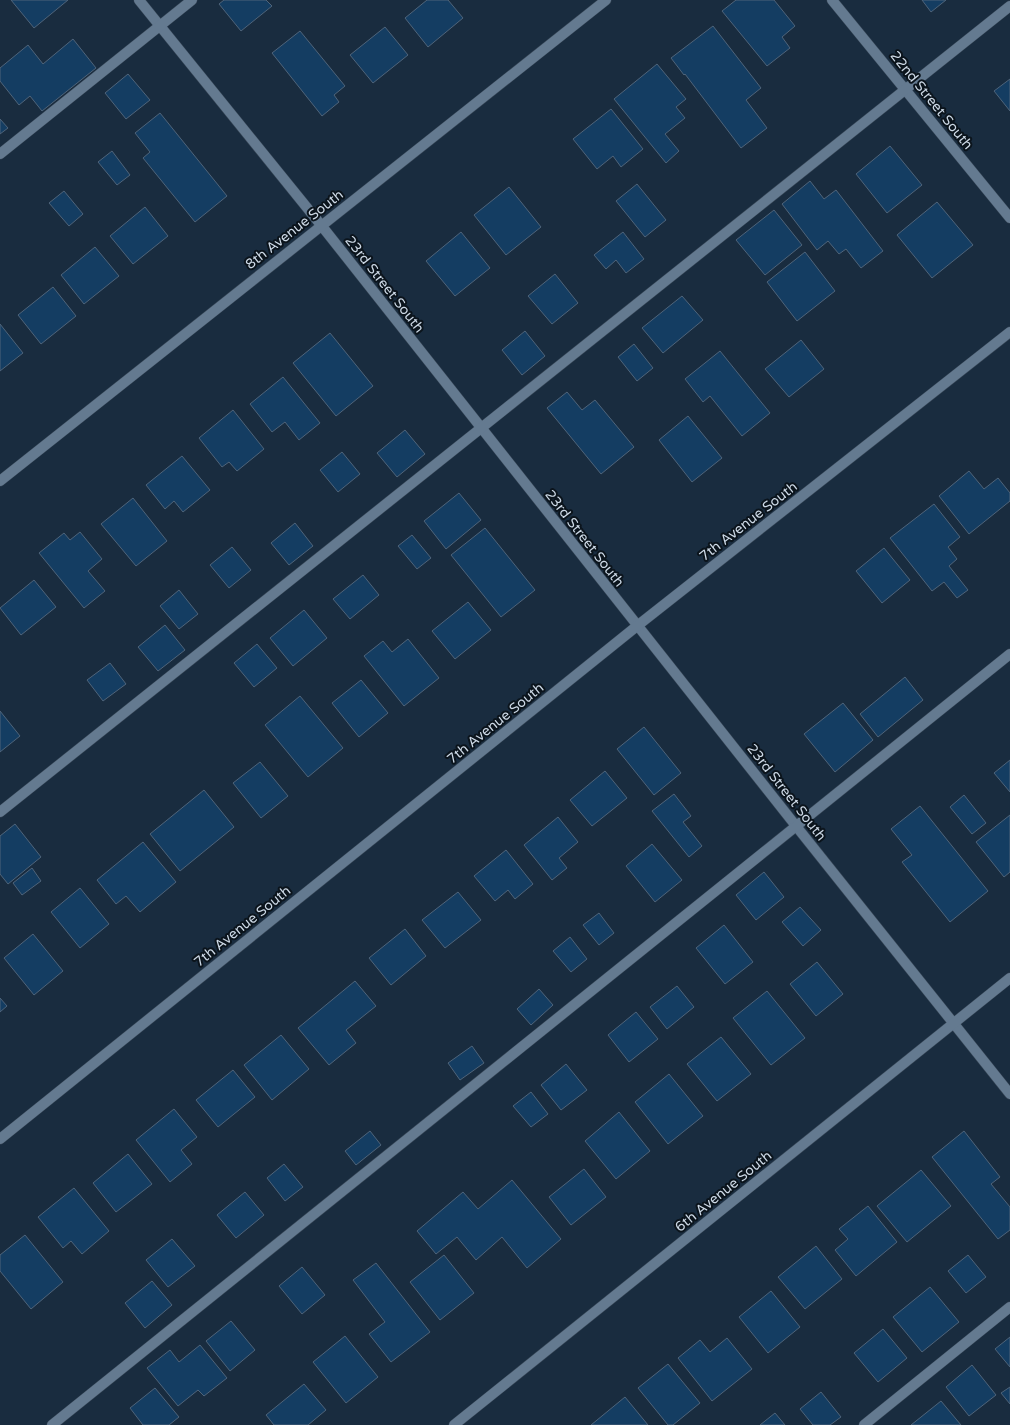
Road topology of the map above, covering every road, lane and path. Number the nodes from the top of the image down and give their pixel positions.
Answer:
1 (139, 0) edge
2 (192, 0) edge
3 (606, 0) edge
4 (832, 0) edge
5 (1010, 6) edge
6 (160, 25) junction
7 (906, 90) junction
8 (0, 154) edge
9 (1010, 218) edge
10 (321, 225) junction
11 (1010, 332) edge
12 (481, 429) junction
13 (0, 481) edge
14 (637, 626) junction
15 (1010, 654) edge
16 (0, 812) edge
17 (796, 826) junction
18 (1010, 978) edge
19 (954, 1023) junction
20 (1010, 1094) edge
21 (0, 1139) edge
22 (1010, 1307) edge
23 (52, 1425) edge
24 (454, 1425) edge
25 (864, 1425) edge

1 - 6 street, 23rd Street South
2 - 6 street
3 - 10 street, 8th Avenue South
4 - 7 street, 22nd Street South
5 - 7 street
6 - 8 street
6 - 10 street, 23rd Street South
7 - 9 street, 22nd Street South
7 - 12 street
10 - 12 street, 23rd Street South
10 - 13 street, 8th Avenue South
11 - 14 street, 7th Avenue South
12 - 14 street, 23rd Street South
12 - 16 street
14 - 17 street, 23rd Street South
14 - 21 street, 7th Avenue South
15 - 17 street
17 - 19 street, 23rd Street South
17 - 23 street
18 - 19 street, 6th Avenue South
19 - 20 street, 23rd Street South
19 - 24 street, 6th Avenue South
22 - 25 street

